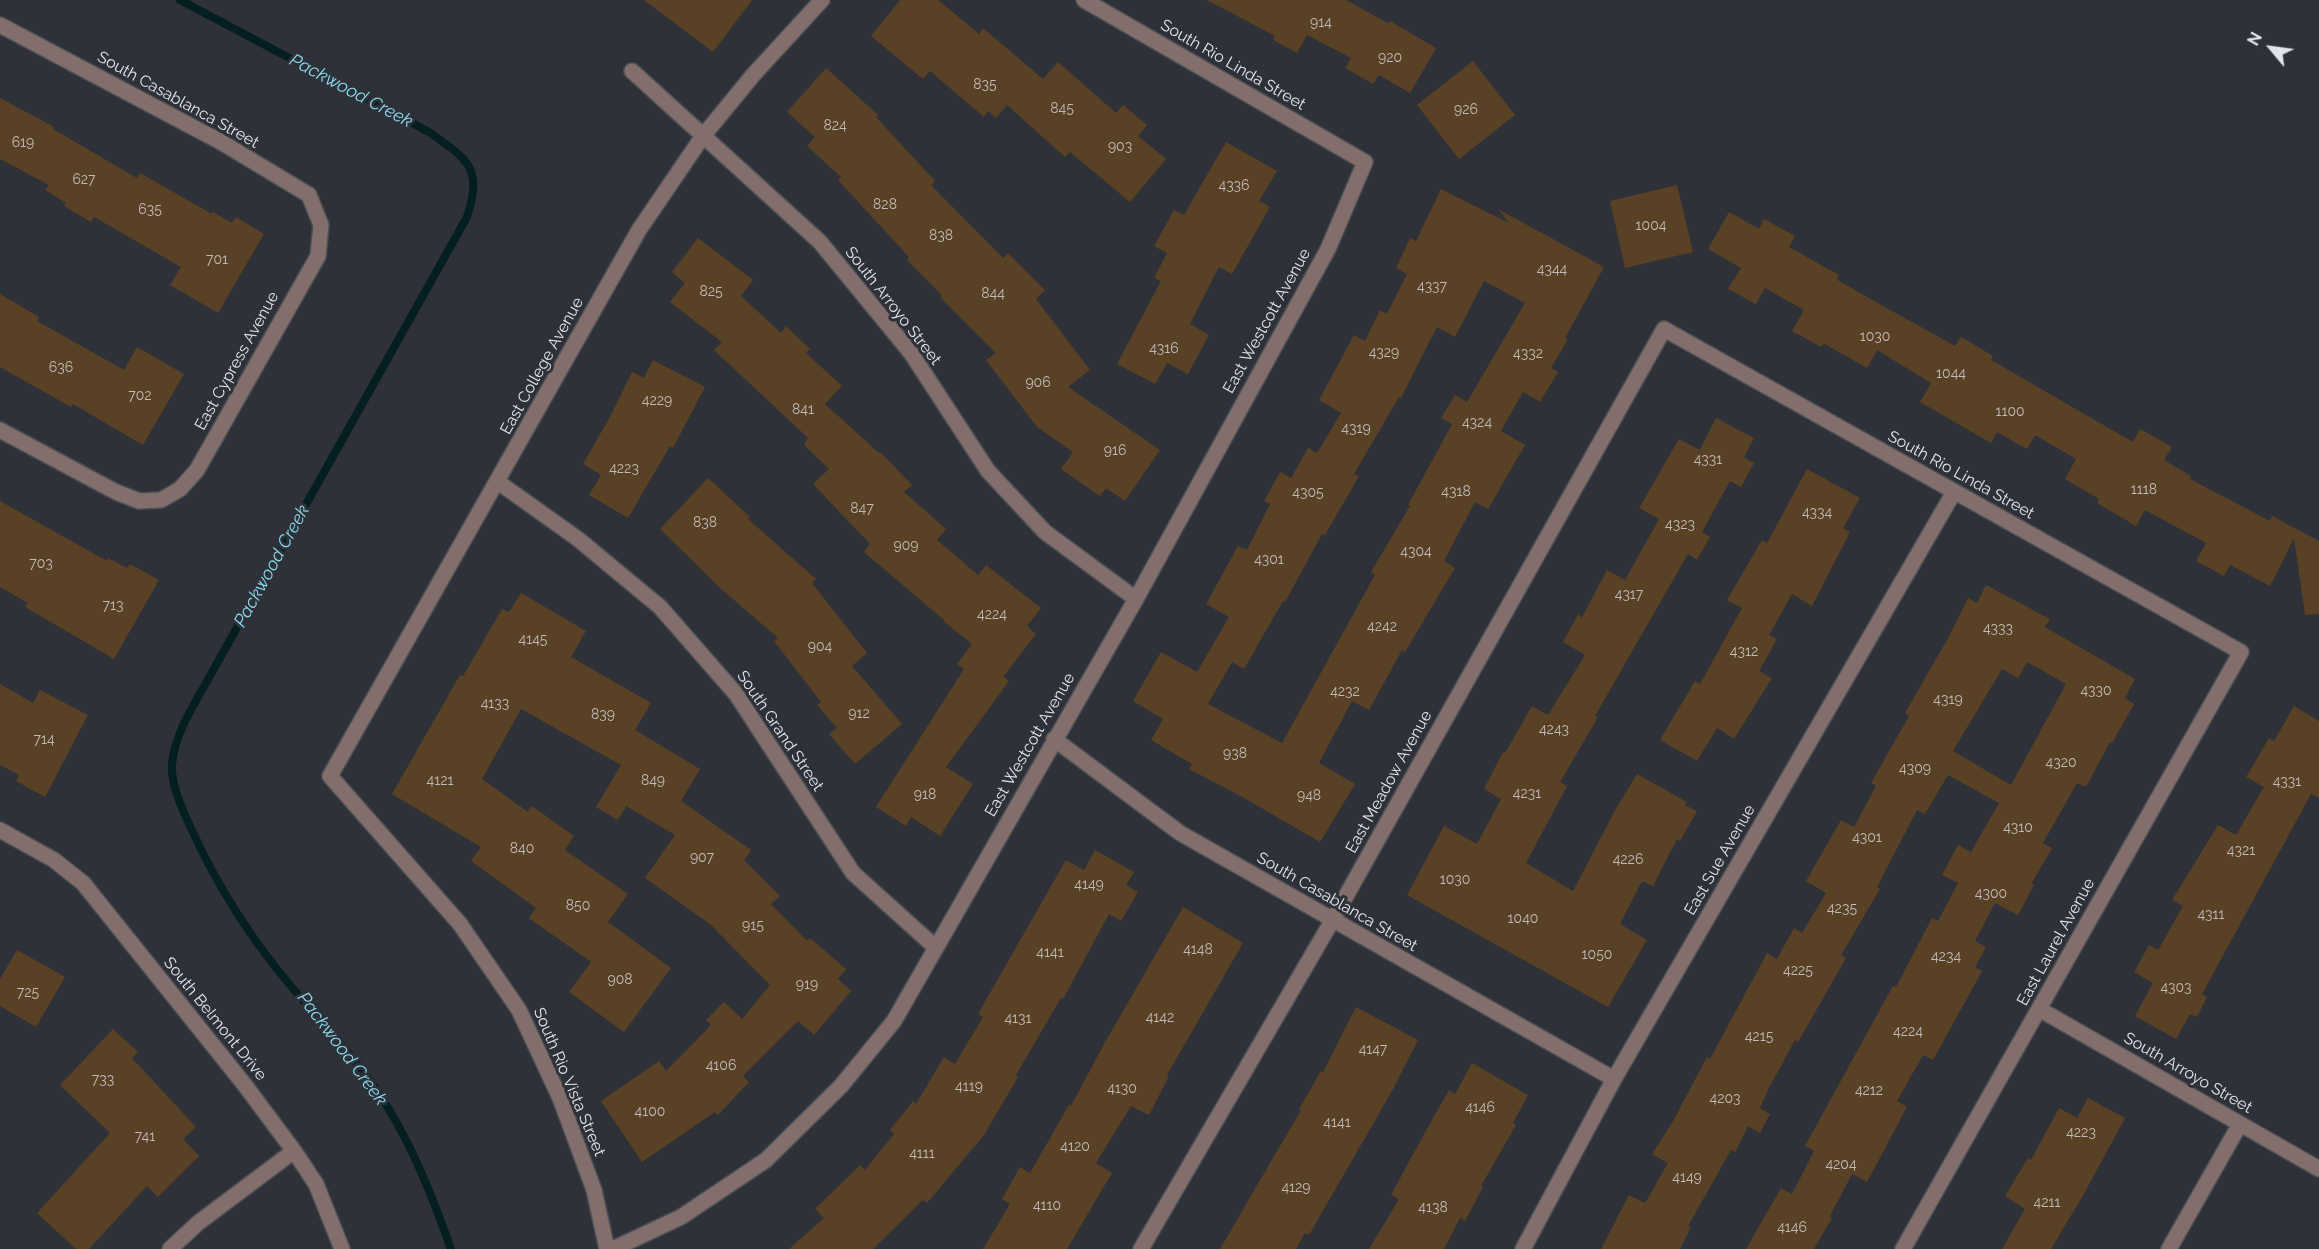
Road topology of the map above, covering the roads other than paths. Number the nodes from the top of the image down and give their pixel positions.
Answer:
1 (822, 0) edge
2 (1084, 0) edge
3 (0, 25) edge
4 (632, 71) dead end
5 (703, 136) junction
6 (1365, 162) joint
7 (321, 225) joint
8 (1664, 329) joint
9 (0, 430) edge
10 (498, 482) junction
11 (1954, 492) junction
12 (1136, 599) junction
13 (2241, 652) joint
14 (1054, 739) junction
15 (330, 776) joint
16 (0, 830) edge
17 (1332, 921) junction
18 (935, 946) junction
19 (2039, 1009) junction
20 (1614, 1079) junction
21 (2240, 1124) junction
22 (294, 1150) junction
23 (2319, 1169) edge
24 (170, 1249) edge
25 (342, 1249) edge
26 (607, 1249) edge
27 (614, 1249) edge
28 (1141, 1249) edge
29 (1523, 1249) edge
30 (1903, 1249) edge
31 (2169, 1249) edge

1 - 5 street, East College Avenue
2 - 6 street, South Rio Linda Street
3 - 7 street, South Casablanca Street
4 - 5 street, South Arroyo Street
5 - 10 street, East College Avenue
5 - 12 street, South Arroyo Street
6 - 12 street, East Westcott Avenue
7 - 9 street, East Cypress Avenue
8 - 11 street, South Rio Linda Street
8 - 17 street, East Meadow Avenue
10 - 15 street, East College Avenue
10 - 18 street, South Grand Street
11 - 13 street, South Rio Linda Street
11 - 20 street, East Sue Avenue
12 - 14 street, East Westcott Avenue
13 - 19 street, East Laurel Avenue
14 - 17 street, South Casablanca Street
14 - 18 street, East Westcott Avenue
15 - 26 street, South Rio Vista Street
16 - 22 street, South Belmont Drive
17 - 20 street, South Casablanca Street
17 - 28 street, East Meadow Avenue
18 - 27 street, East Westcott Avenue
19 - 21 street, South Arroyo Street
19 - 30 street, East Laurel Avenue
20 - 29 street, East Sue Avenue
21 - 23 street, South Arroyo Street
21 - 31 street
22 - 24 street
22 - 25 street, South Belmont Drive

